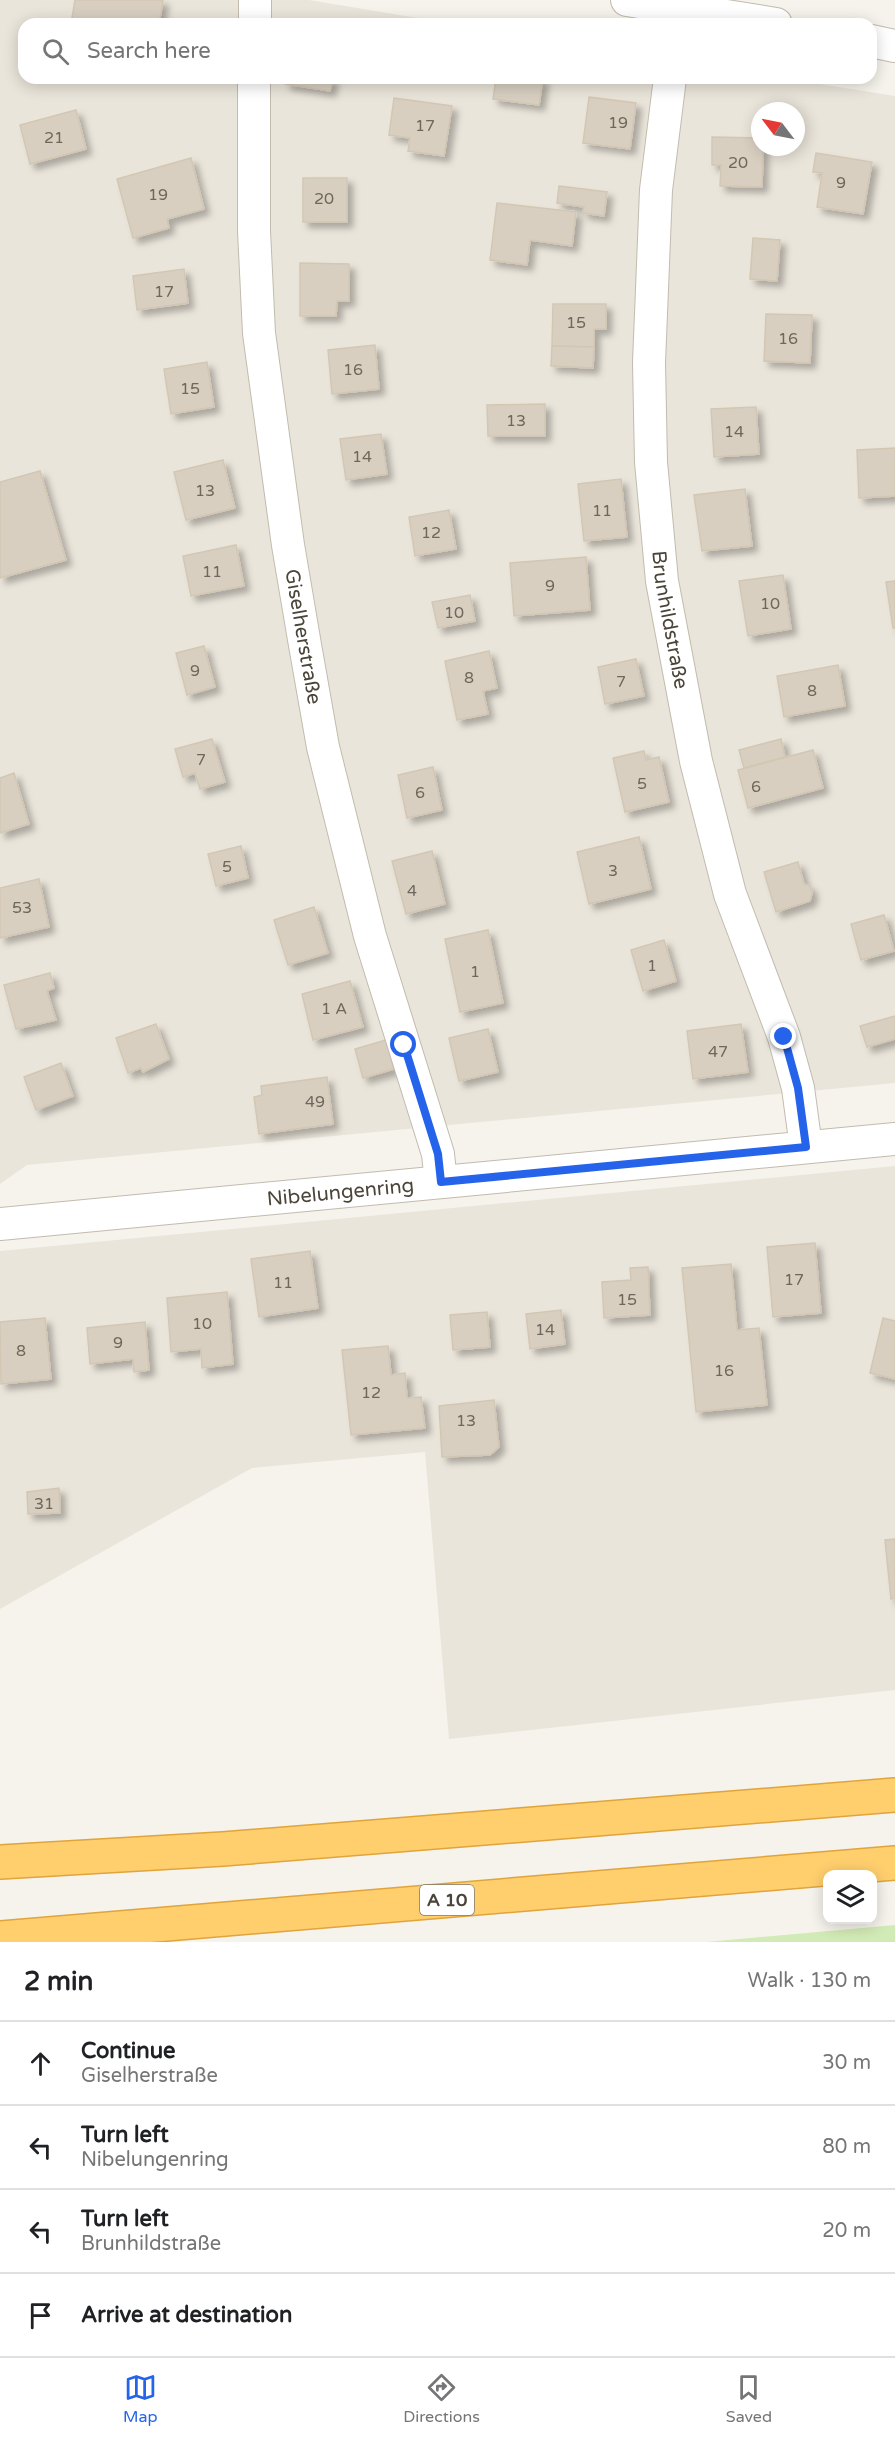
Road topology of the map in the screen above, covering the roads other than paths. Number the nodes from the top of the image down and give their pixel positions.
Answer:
1 (255, 0) edge
2 (627, 0) edge
3 (676, 16) edge
4 (774, 16) edge
5 (255, 18) edge
6 (877, 42) edge
7 (895, 46) edge
8 (254, 84) edge
9 (669, 84) edge
10 (895, 1140) edge
11 (806, 1147) junction
12 (441, 1182) junction
13 (0, 1224) edge
14 (895, 1795) edge
15 (0, 1862) edge
16 (895, 1863) edge
17 (0, 1938) edge

1 - 5 street
2 - 3 street
3 - 4 street
6 - 7 street
8 - 12 street, Giselherstraße
9 - 11 street, Brunhildstraße
10 - 11 street, Nibelungenring
11 - 12 street, Nibelungenring
12 - 13 street, Nibelungenring
14 - 15 highway
16 - 17 highway, A 10

